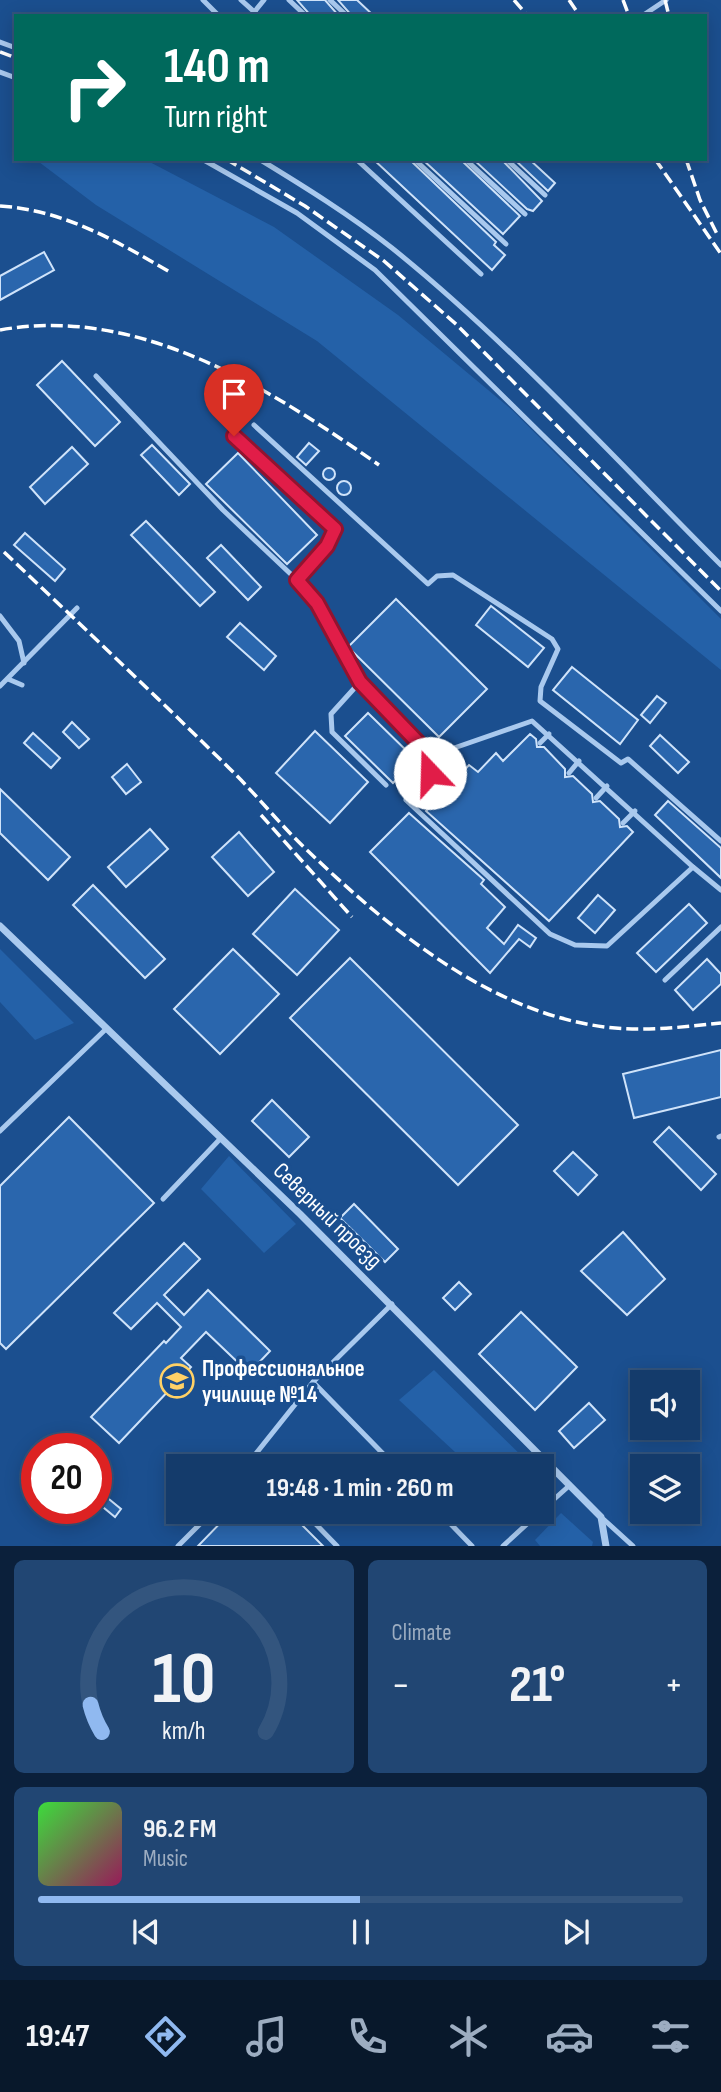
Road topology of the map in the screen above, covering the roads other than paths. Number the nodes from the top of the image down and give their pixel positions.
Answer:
1 (202, 0) edge
2 (242, 0) edge
3 (264, 0) edge
4 (289, 0) edge
5 (330, 0) edge
6 (666, 0) edge
7 (217, 14) edge
8 (255, 14) edge
9 (304, 14) edge
10 (345, 14) edge
11 (645, 14) edge
12 (206, 161) edge
13 (262, 161) edge
14 (358, 161) edge
15 (416, 161) edge
16 (467, 161) edge
17 (508, 161) edge
18 (545, 195) dead end
19 (525, 214) dead end
20 (506, 244) dead end
21 (481, 274) dead end
22 (96, 376) dead end
23 (254, 425) dead end
24 (234, 436) dead end
25 (721, 565) edge
26 (297, 580) junction
27 (78, 608) dead end
28 (721, 611) edge
29 (0, 616) edge
30 (24, 663) junction
31 (8, 678) junction
32 (360, 682) junction
33 (22, 685) dead end
34 (0, 686) edge
35 (549, 734) junction
36 (540, 743) dead end
37 (431, 756) junction
38 (579, 761) junction
39 (569, 773) dead end
40 (386, 785) dead end
41 (607, 786) junction
42 (596, 798) dead end
43 (635, 811) junction
44 (623, 823) dead end
45 (721, 841) edge
46 (693, 867) junction
47 (721, 890) edge
48 (540, 912) dead end
49 (534, 919) junction
50 (0, 926) edge
51 (721, 927) edge
52 (665, 980) dead end
53 (107, 1028) junction
54 (0, 1131) edge
55 (221, 1138) junction
56 (163, 1199) dead end
57 (392, 1304) junction
58 (313, 1382) junction
59 (255, 1454) edge
60 (383, 1454) edge
61 (569, 1485) junction
62 (554, 1499) edge
63 (601, 1517) junction
64 (200, 1524) edge
65 (316, 1524) edge
66 (451, 1524) edge
67 (527, 1524) edge
68 (178, 1546) edge
69 (337, 1546) edge
70 (472, 1546) edge
71 (503, 1546) edge
72 (606, 1546) edge
73 (633, 1546) edge

1 - 7 lane
2 - 8 lane
3 - 8 lane
4 - 9 lane
5 - 10 lane
6 - 11 lane
12 - 28 lane
13 - 25 lane
14 - 21 lane
15 - 20 lane
16 - 19 lane
17 - 18 lane
22 - 26 lane
23 - 45 lane
24 - 26 lane
26 - 32 lane
27 - 30 lane
29 - 30 lane
30 - 31 lane
31 - 33 lane
31 - 34 lane
32 - 37 lane
32 - 40 lane
35 - 36 lane
35 - 37 lane
35 - 38 lane
37 - 49 lane
38 - 39 lane
38 - 41 lane
41 - 42 lane
41 - 43 lane
43 - 44 lane
43 - 46 lane
46 - 47 lane
46 - 49 lane
48 - 49 lane
50 - 53 street, Северный проезд
51 - 52 lane
53 - 54 lane
53 - 55 street, Северный проезд
55 - 56 lane
55 - 57 street, Северный проезд
57 - 58 lane
57 - 61 street, Северный проезд
58 - 59 lane
58 - 60 lane
61 - 62 lane
61 - 63 street, Северный проезд
63 - 72 street
63 - 73 lane
64 - 68 lane
65 - 69 lane
66 - 70 lane
67 - 71 lane

